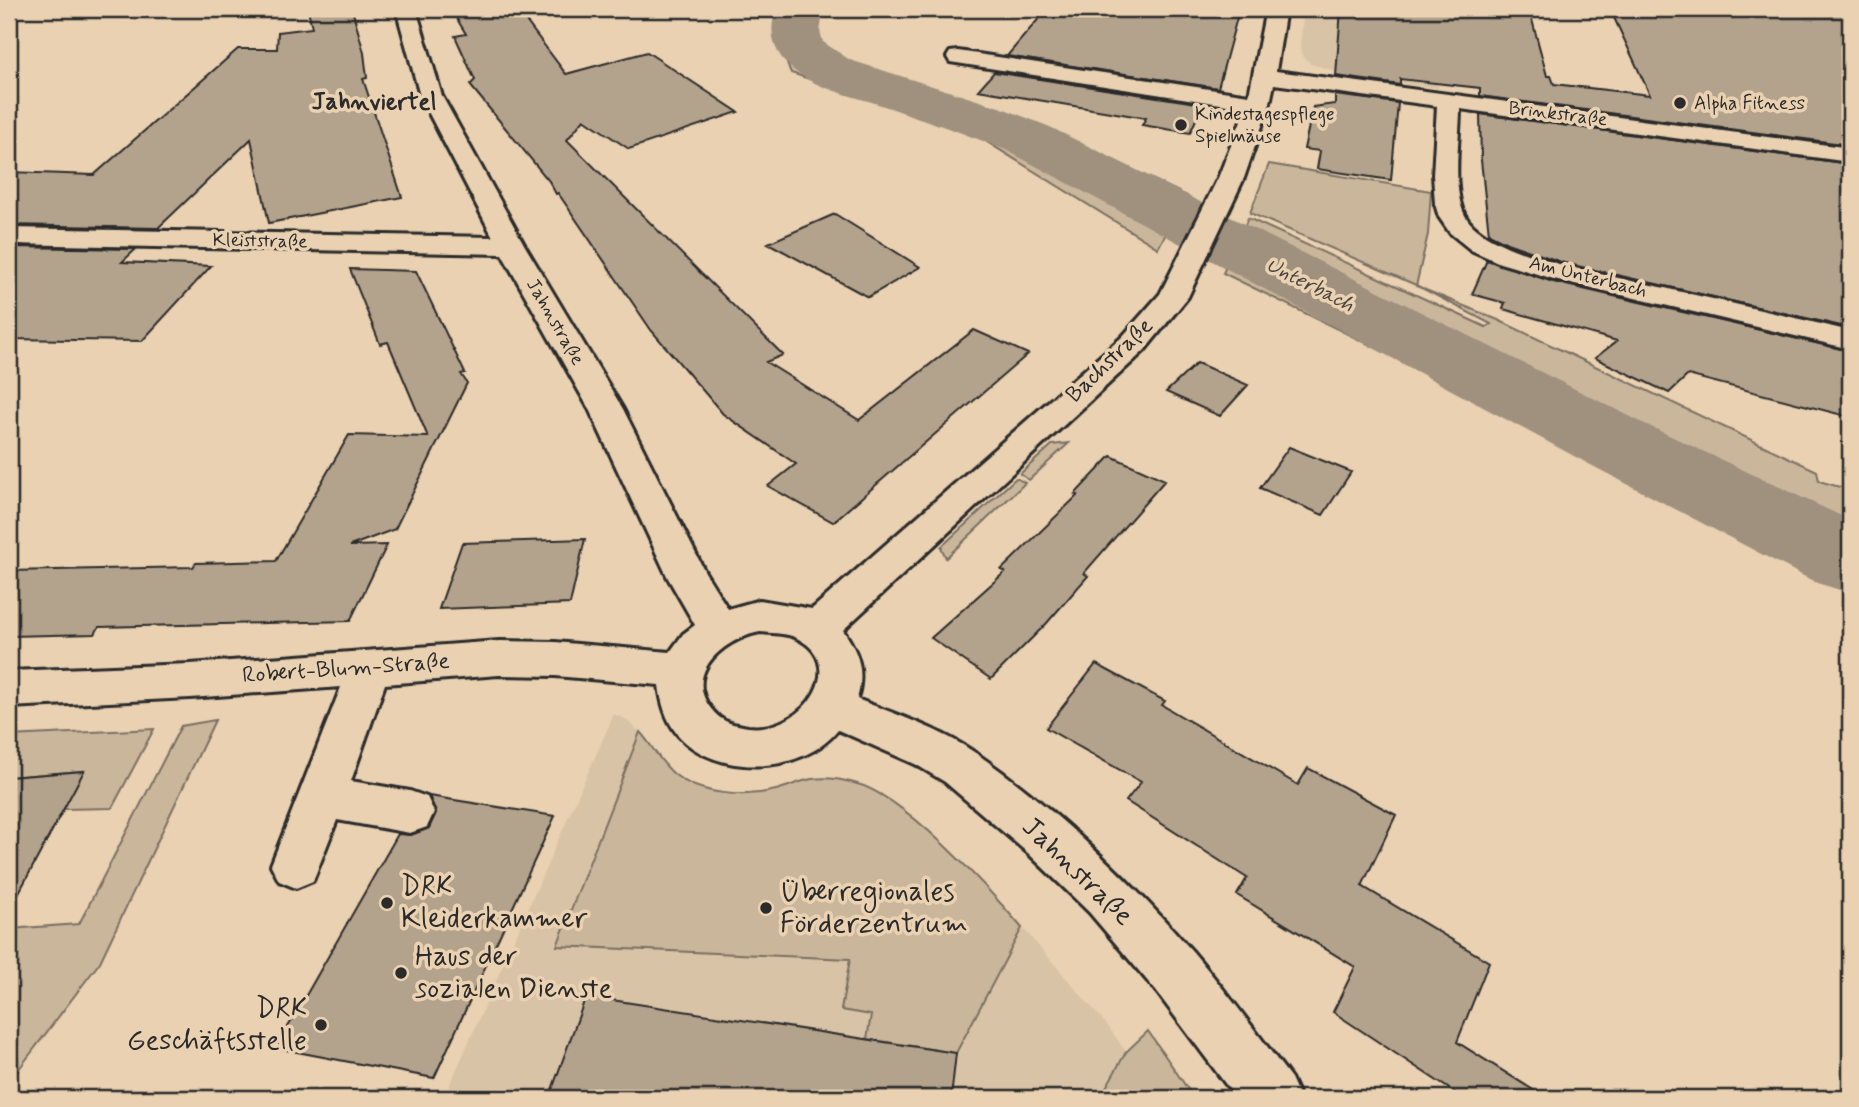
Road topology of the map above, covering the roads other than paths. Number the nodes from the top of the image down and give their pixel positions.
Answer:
1 (406, 9) edge
2 (1276, 9) edge
3 (958, 57) dead end
4 (1265, 76) junction
5 (1449, 100) junction
6 (1259, 103) junction
7 (1850, 155) edge
8 (9, 236) edge
9 (511, 246) junction
10 (1850, 340) edge
11 (719, 629) junction
12 (817, 629) junction
13 (370, 667) junction
14 (683, 670) junction
15 (9, 689) edge
16 (832, 708) junction
17 (322, 797) junction
18 (410, 812) dead end
19 (296, 865) dead end
20 (1271, 1098) edge

1 - 9 street, Jahnstraße
2 - 4 street, Bachstraße
3 - 6 street
4 - 5 street, Brinkstraße
4 - 6 street, Bachstraße
5 - 7 street, Brinkstraße
5 - 10 street, Am Unterbach
6 - 12 street, Bachstraße
8 - 9 street, Kleiststraße
9 - 11 street, Jahnstraße
11 - 12 street
11 - 14 street
12 - 16 street
13 - 14 street, Robert-Blum-Straße
13 - 15 street, Robert-Blum-Straße
13 - 17 street
14 - 16 street
16 - 20 street, Jahnstraße
17 - 18 street
17 - 19 street

